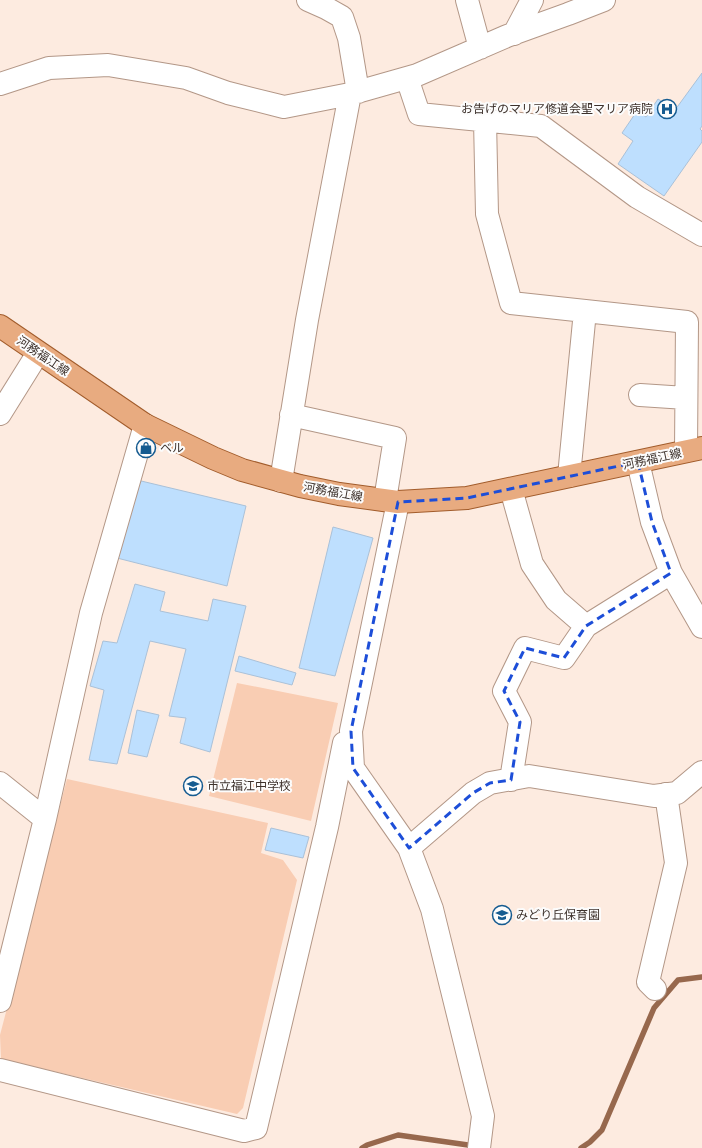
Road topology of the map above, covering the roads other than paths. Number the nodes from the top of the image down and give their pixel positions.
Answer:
1 (308, 0) edge
2 (467, 0) edge
3 (532, 0) edge
4 (604, 0) edge
5 (514, 34) junction
6 (480, 48) junction
7 (407, 78) junction
8 (0, 84) edge
9 (354, 93) junction
10 (484, 120) junction
11 (702, 235) edge
12 (585, 311) junction
13 (0, 326) edge
14 (38, 353) junction
15 (640, 395) dead end
16 (686, 398) junction
17 (0, 414) edge
18 (291, 415) junction
19 (144, 425) junction
20 (694, 450) edge
21 (638, 462) junction
22 (569, 476) junction
23 (280, 481) junction
24 (511, 489) junction
25 (392, 501) junction
26 (671, 573) junction
27 (586, 626) junction
28 (702, 627) edge
29 (351, 731) junction
30 (702, 772) edge
31 (511, 780) junction
32 (0, 783) edge
33 (666, 794) junction
34 (45, 819) junction
35 (409, 848) junction
36 (655, 989) dead end
37 (0, 1001) edge
38 (0, 1070) edge
39 (479, 1148) edge

1 - 9 street
2 - 6 street
3 - 5 street
4 - 5 street
5 - 6 street
6 - 7 street
7 - 9 street
7 - 10 street
8 - 9 street
9 - 18 street
10 - 11 street
10 - 12 street
12 - 16 street
12 - 22 street
13 - 14 main road, 河務福江線
14 - 17 street
14 - 19 main road, 河務福江線
15 - 16 street
16 - 20 street
18 - 23 street
18 - 25 street
19 - 23 main road, 河務福江線
19 - 34 street
20 - 21 main road, 河務福江線
21 - 22 main road, 河務福江線
21 - 26 street
22 - 24 main road, 河務福江線
23 - 25 main road, 河務福江線
24 - 25 main road, 河務福江線
24 - 27 street
25 - 29 street
26 - 27 street
26 - 28 street
27 - 31 street
29 - 35 street
29 - 38 street
30 - 33 street
31 - 33 street
31 - 35 street
32 - 34 street
33 - 36 street
34 - 37 street
35 - 39 street

